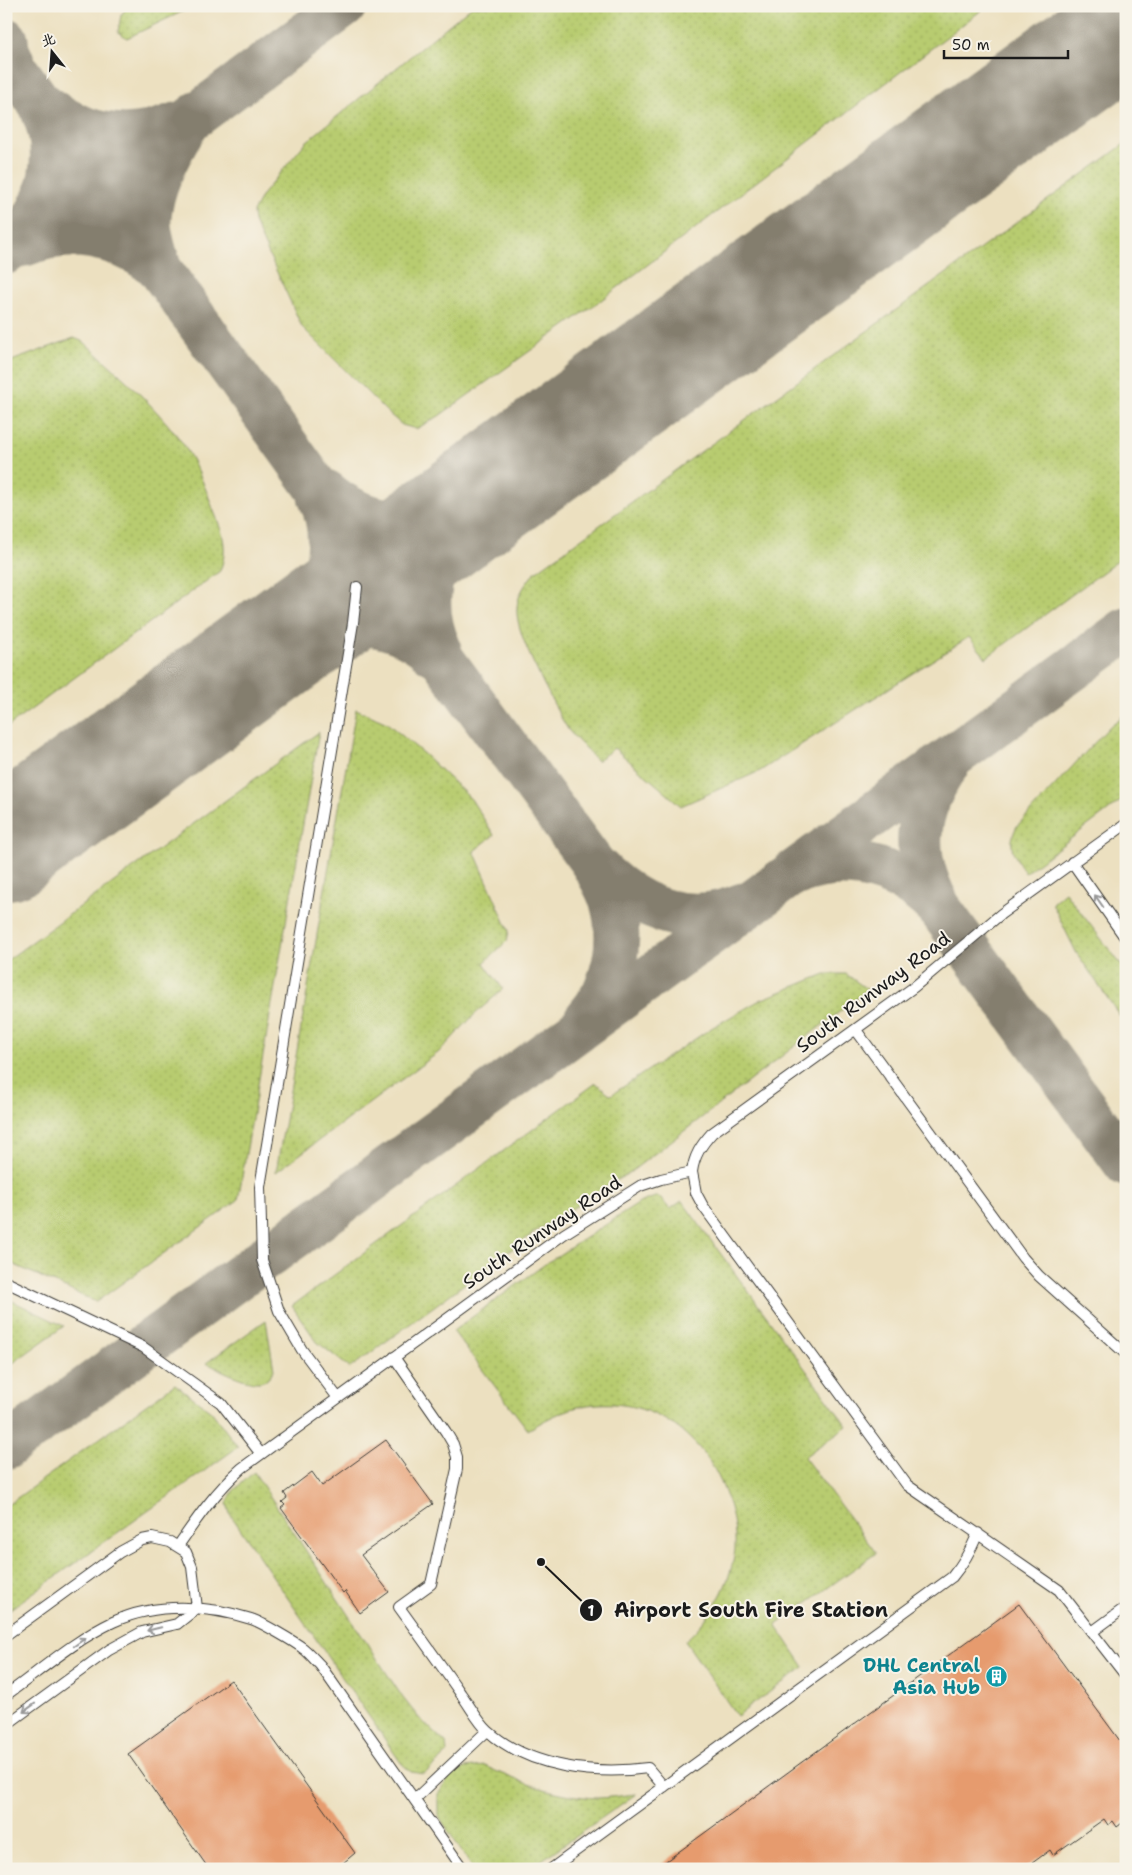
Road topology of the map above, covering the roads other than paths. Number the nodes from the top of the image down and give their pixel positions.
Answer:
1 (357, 587) dead end
2 (1126, 824) edge
3 (1072, 862) junction
4 (1126, 939) edge
5 (856, 1030) junction
6 (692, 1172) junction
7 (6, 1282) edge
8 (1126, 1354) edge
9 (394, 1358) junction
10 (338, 1398) junction
11 (261, 1454) junction
12 (978, 1534) junction
13 (178, 1546) junction
14 (1126, 1607) edge
15 (197, 1608) junction
16 (1092, 1632) junction
17 (6, 1635) edge
18 (1126, 1676) edge
19 (6, 1695) edge
20 (6, 1725) edge
21 (487, 1731) junction
22 (664, 1787) junction
23 (415, 1799) junction
24 (463, 1869) edge
25 (551, 1869) edge

1 - 10 lane
2 - 3 lane, South Runway Road
4 -> 3 lane
3 - 5 lane, South Runway Road
5 - 6 lane, South Runway Road
5 - 8 lane
6 - 9 lane, South Runway Road
6 - 12 lane
7 - 11 lane
9 - 10 lane, South Runway Road
9 - 21 lane
10 - 11 lane, South Runway Road
11 - 13 lane, South Runway Road
12 - 16 lane
12 - 22 lane
13 - 15 lane
13 - 17 lane
14 - 16 lane
19 -> 15 lane
15 -> 20 lane
15 - 23 lane
16 - 18 lane
21 - 22 lane
21 - 23 lane
22 - 25 lane
23 - 24 lane

